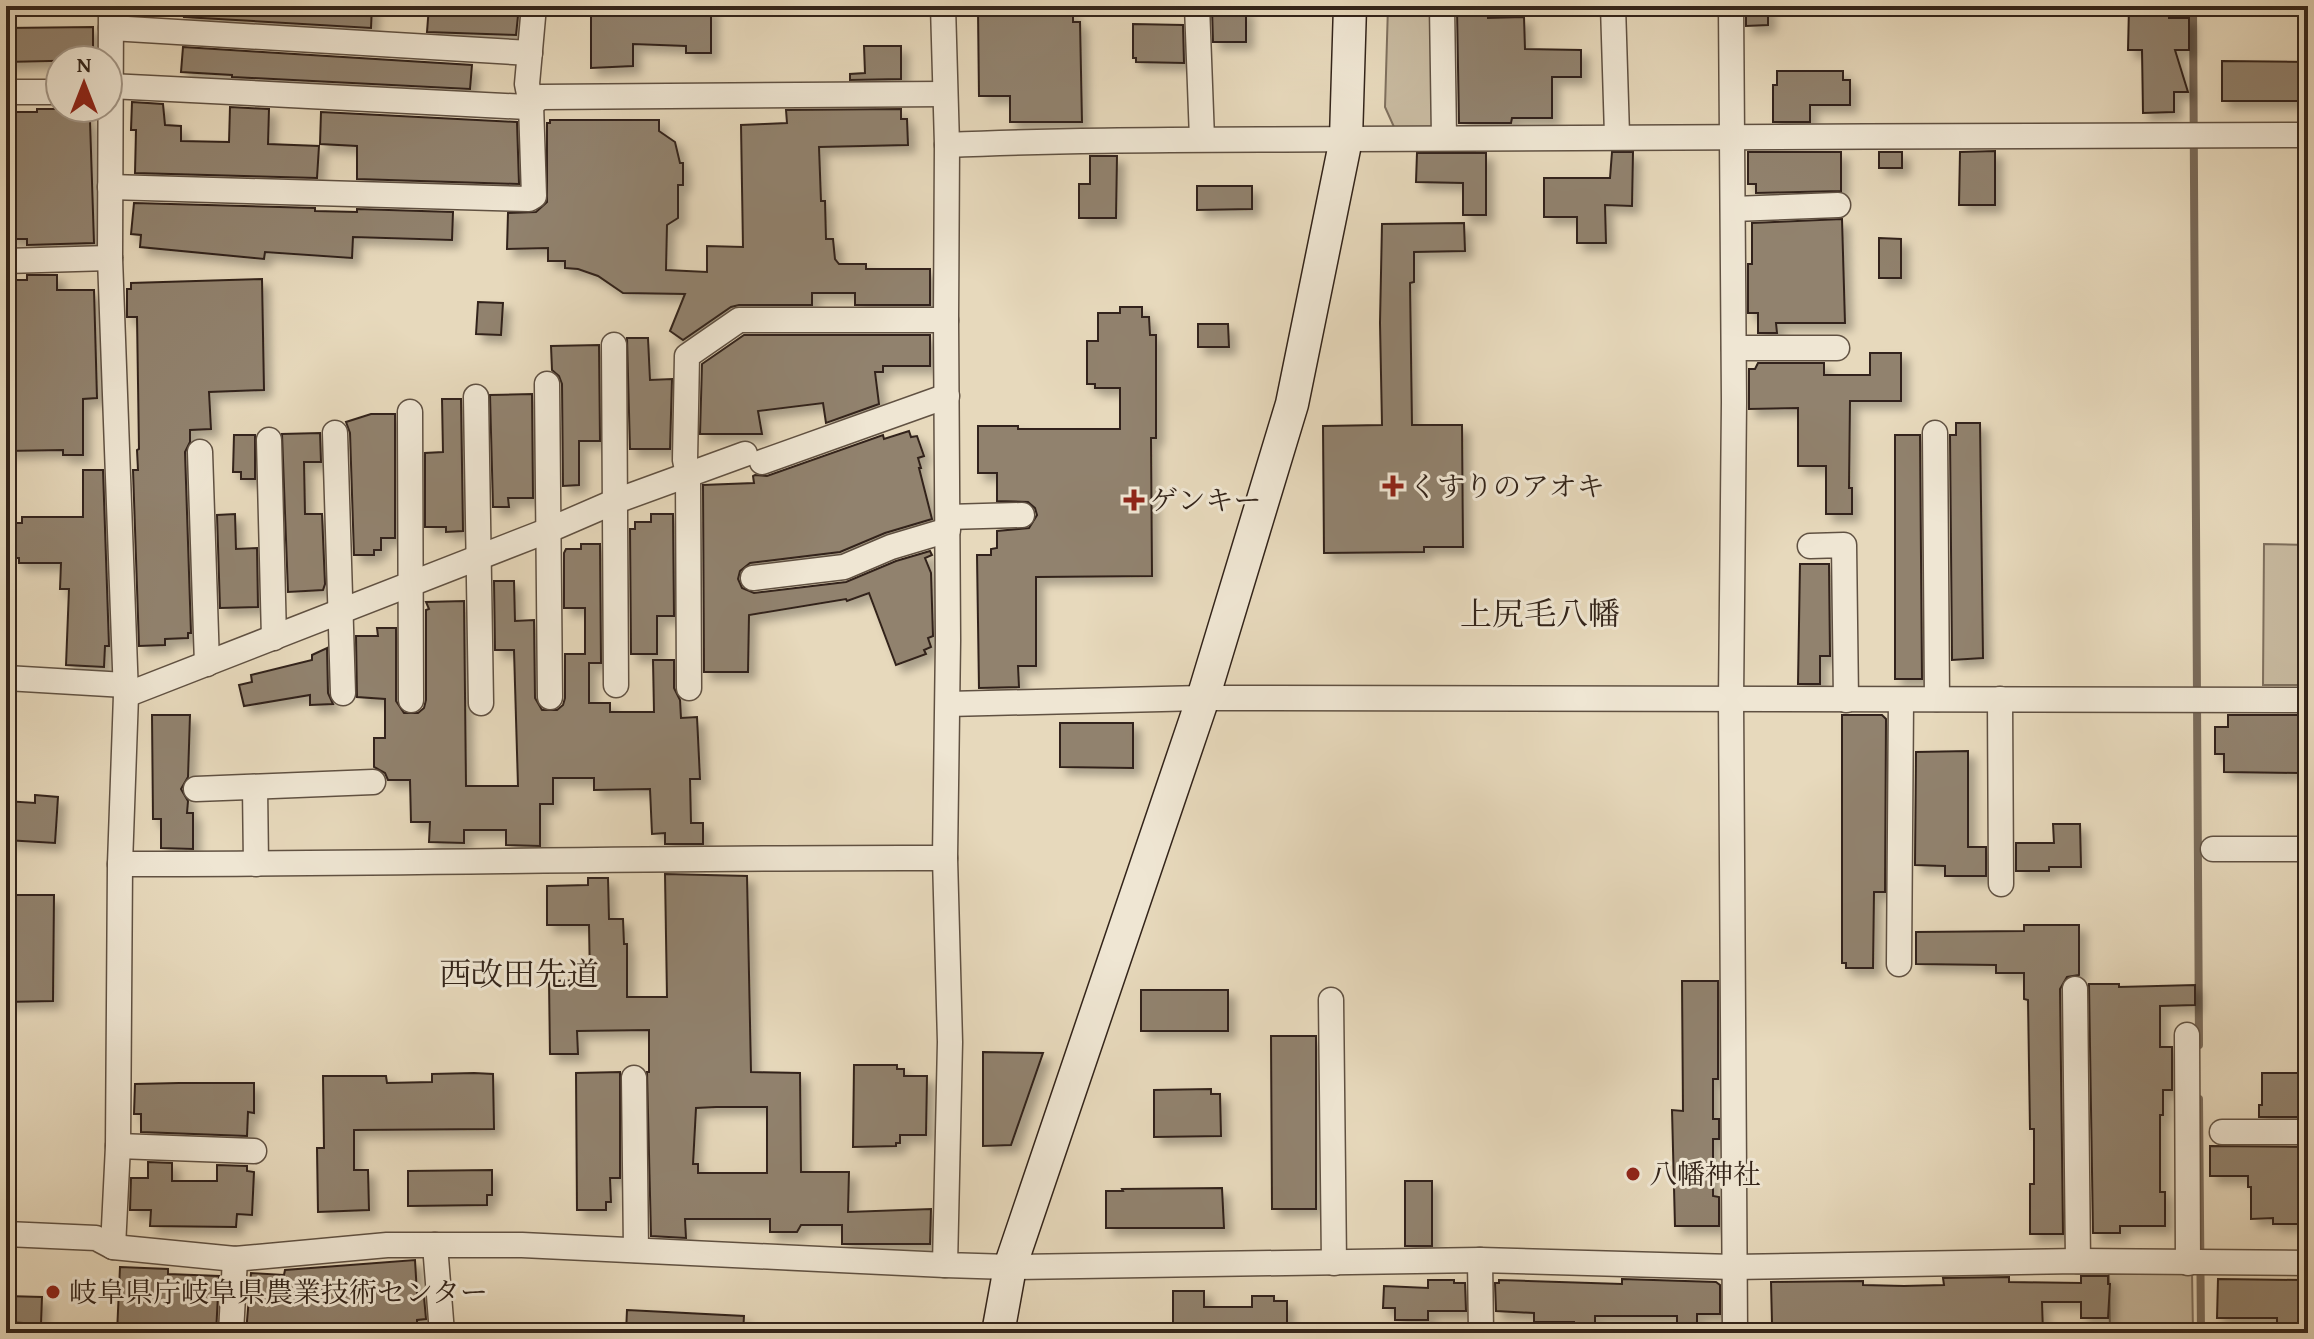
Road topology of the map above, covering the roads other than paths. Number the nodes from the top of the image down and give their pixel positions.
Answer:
1 (534, 6) edge
2 (943, 6) edge
3 (1197, 6) edge
4 (1350, 6) edge
5 (1442, 6) edge
6 (1613, 6) edge
7 (1731, 6) edge
8 (111, 17) edge
9 (110, 44) edge
10 (530, 53) junction
11 (124, 90) edge
12 (6, 92) edge
13 (44, 92) edge
14 (944, 94) junction
15 (531, 104) junction
16 (109, 124) edge
17 (1617, 135) junction
18 (1733, 135) junction
19 (2308, 135) edge
20 (1444, 137) junction
21 (1202, 139) junction
22 (1346, 139) junction
23 (947, 145) junction
24 (110, 187) junction
25 (1838, 205) dead end
26 (1733, 209) junction
27 (110, 258) junction
28 (6, 261) edge
29 (946, 320) junction
30 (614, 345) dead end
31 (1734, 348) junction
32 (1837, 348) dead end
33 (547, 384) dead end
34 (947, 396) junction
35 (476, 397) dead end
36 (410, 412) dead end
37 (335, 433) dead end
38 (1935, 433) dead end
39 (269, 440) dead end
40 (200, 452) dead end
41 (688, 474) junction
42 (616, 501) junction
43 (1022, 515) dead end
44 (948, 524) junction
45 (549, 530) junction
46 (1810, 546) dead end
47 (478, 557) junction
48 (753, 578) dead end
49 (411, 584) junction
50 (341, 611) junction
51 (274, 638) junction
52 (207, 664) junction
53 (6, 678) edge
54 (616, 685) dead end
55 (689, 688) dead end
56 (126, 690) junction
57 (343, 693) dead end
58 (550, 697) dead end
59 (1203, 698) junction
60 (1937, 699) junction
61 (2000, 699) junction
62 (411, 700) dead end
63 (1731, 700) junction
64 (1846, 700) junction
65 (1901, 700) junction
66 (2308, 700) edge
67 (481, 703) dead end
68 (948, 704) junction
69 (373, 782) dead end
70 (255, 787) junction
71 (196, 789) dead end
72 (2213, 849) dead end
73 (2308, 849) edge
74 (945, 858) junction
75 (120, 864) junction
76 (256, 864) junction
77 (2001, 884) dead end
78 (1899, 964) dead end
79 (2075, 989) dead end
80 (1331, 1000) dead end
81 (2187, 1035) dead end
82 (634, 1078) dead end
83 (2222, 1132) dead end
84 (2308, 1132) edge
85 (118, 1146) junction
86 (254, 1151) dead end
87 (6, 1234) edge
88 (435, 1245) junction
89 (113, 1247) junction
90 (636, 1250) junction
91 (235, 1259) junction
92 (1480, 1260) junction
93 (2078, 1261) junction
94 (1334, 1263) junction
95 (2188, 1263) junction
96 (2308, 1263) edge
97 (945, 1265) junction
98 (1010, 1267) junction
99 (1733, 1267) junction
100 (231, 1333) edge
101 (442, 1333) edge
102 (998, 1333) edge
103 (1481, 1333) edge
104 (1735, 1333) edge

1 - 10 street
2 - 14 street
3 - 21 street
4 - 22 street
5 - 20 street
6 - 17 street
7 - 18 street
8 - 9 street
8 - 10 street
10 - 15 street
11 - 15 street
12 - 13 street
14 - 15 street
14 - 23 street
15 - 24 street
16 - 24 street
17 - 18 street
17 - 20 street
18 - 19 street
18 - 26 street
20 - 22 street
21 - 22 street
21 - 23 street
22 - 59 street
23 - 29 street
24 - 27 street
25 - 26 street
26 - 31 street
27 - 28 street
27 - 56 street
29 - 34 street
29 - 41 street
30 - 42 street
31 - 32 street
31 - 63 street
33 - 45 street
34 - 41 street
34 - 44 street
35 - 47 street
36 - 49 street
37 - 50 street
38 - 60 street
39 - 51 street
40 - 52 street
41 - 42 street
41 - 55 street
42 - 45 street
42 - 54 street
43 - 44 street
44 - 48 street
44 - 68 street
45 - 47 street
45 - 58 street
46 - 64 street
47 - 49 street
47 - 67 street
49 - 50 street
49 - 62 street
50 - 51 street
50 - 57 street
51 - 52 street
52 - 56 street
53 - 56 street
56 - 75 street
59 - 63 street
59 - 68 street
59 - 98 street
60 - 61 street
60 - 65 street
61 - 66 street
61 - 77 street
63 - 64 street
63 - 99 street
64 - 65 street
65 - 78 street
68 - 74 street
69 - 70 street
70 - 71 street
70 - 76 street
72 - 73 street
74 - 76 street
74 - 97 street
75 - 76 street
75 - 85 street
79 - 93 street
80 - 94 street
81 - 95 street
82 - 90 street
83 - 84 street
85 - 86 street
85 - 89 street
87 - 89 street
88 - 90 street
88 - 91 street
88 - 101 street
89 - 91 street
90 - 97 street
91 - 100 street
92 - 94 street
92 - 99 street
92 - 103 street
93 - 95 street
93 - 99 street
94 - 98 street
95 - 96 street
97 - 98 street
98 - 102 street
99 - 104 street

